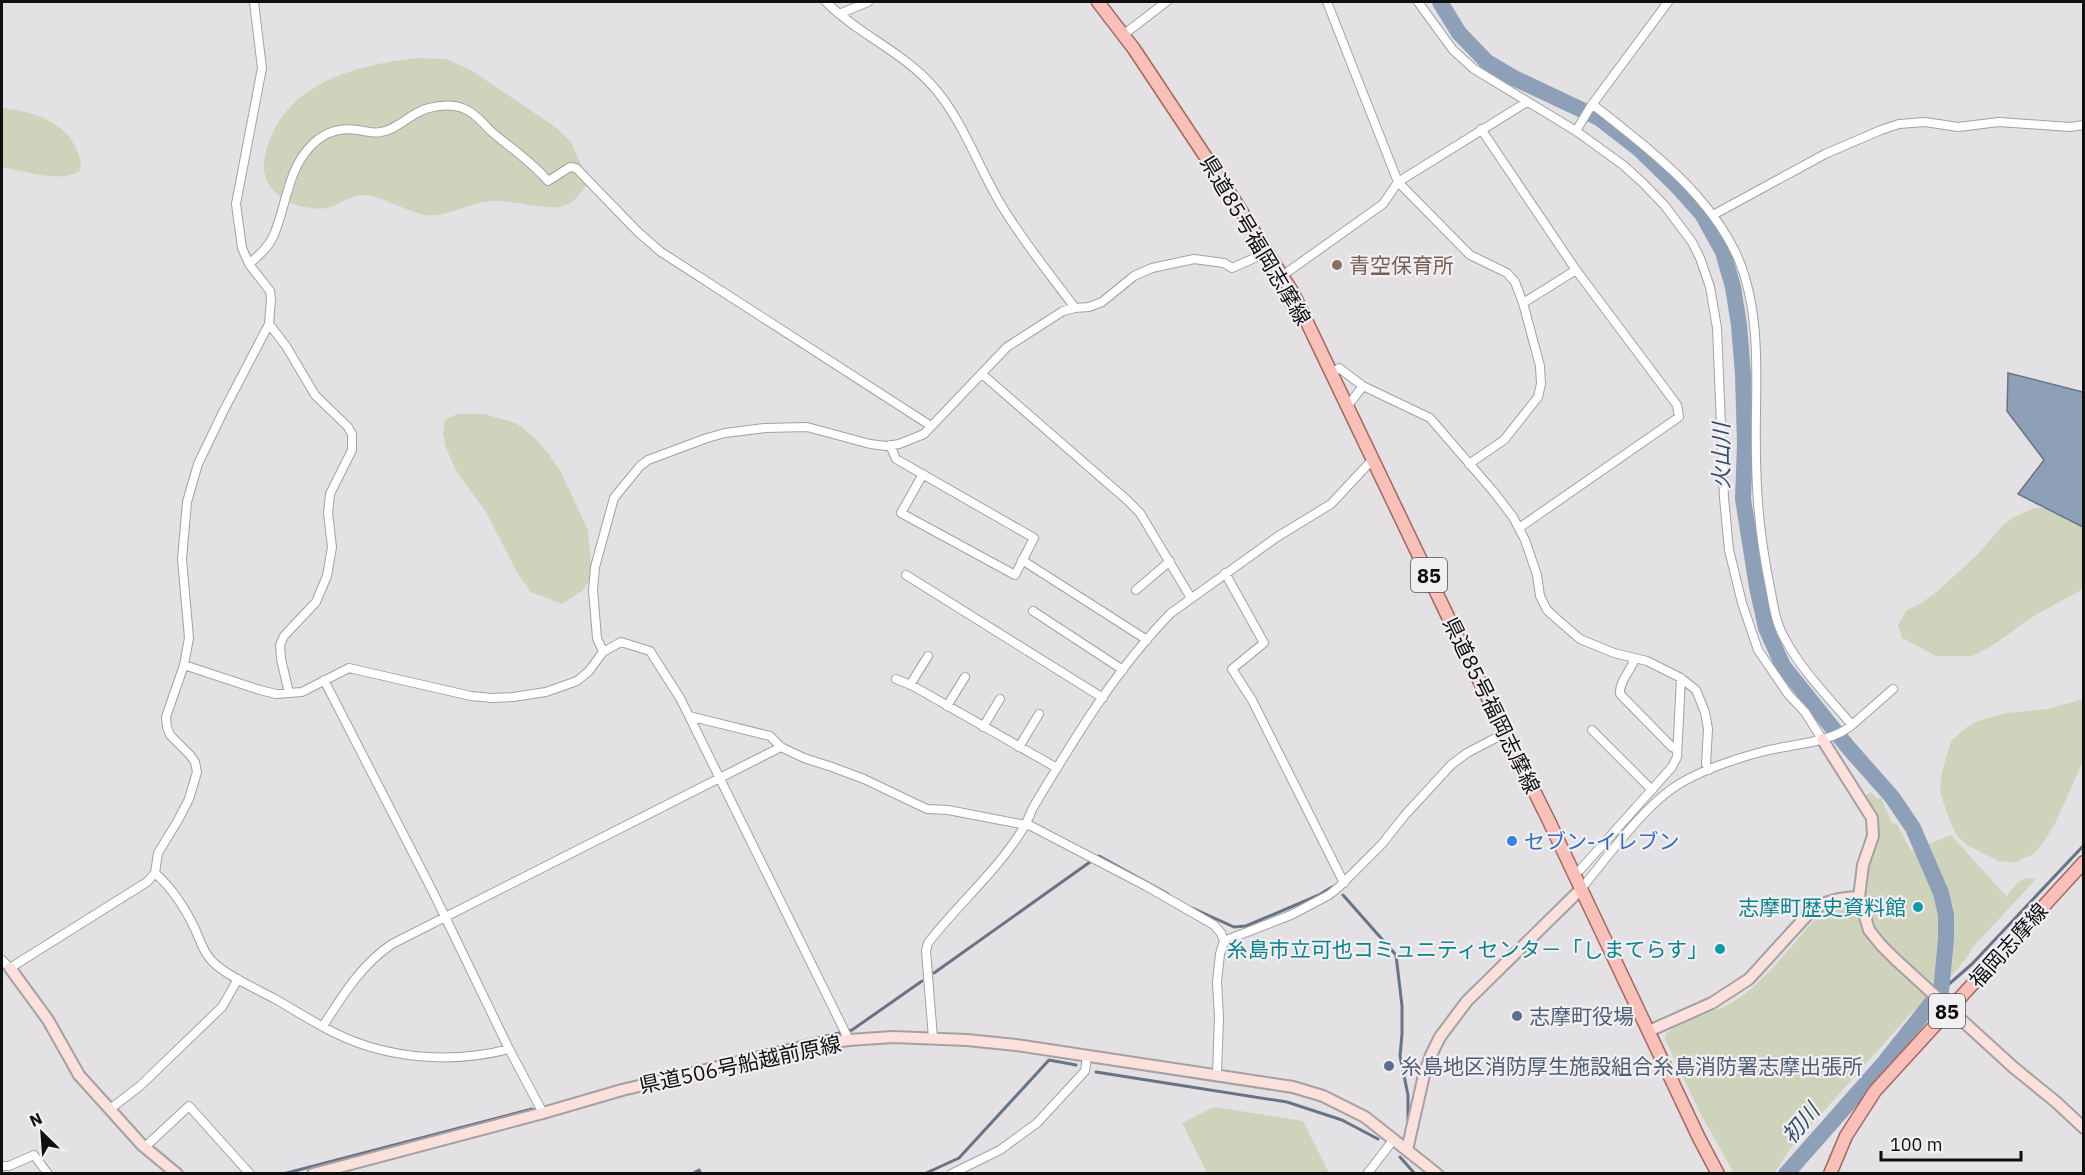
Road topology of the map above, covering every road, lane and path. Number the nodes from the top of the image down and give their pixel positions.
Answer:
1 (254, 2) edge
2 (826, 2) edge
3 (868, 2) edge
4 (1098, 2) edge
5 (1166, 2) edge
6 (1327, 2) edge
7 (1418, 2) edge
8 (1668, 2) edge
9 (839, 14) junction
10 (1123, 35) junction
11 (1527, 102) junction
12 (1592, 105) junction
13 (2084, 124) edge
14 (1480, 129) junction
15 (1576, 131) junction
16 (1398, 182) junction
17 (1713, 214) junction
18 (1268, 252) junction
19 (249, 264) junction
20 (1576, 270) junction
21 (1282, 276) junction
22 (1523, 303) junction
23 (1074, 308) junction
24 (269, 324) junction
25 (1332, 372) junction
26 (982, 374) junction
27 (1364, 386) junction
28 (1347, 407) junction
29 (931, 426) junction
30 (890, 445) junction
31 (1373, 459) junction
32 (1469, 464) junction
33 (923, 474) junction
34 (1519, 528) junction
35 (1022, 560) junction
36 (1170, 561) junction
37 (1225, 573) junction
38 (906, 574) dead end
39 (1136, 590) dead end
40 (1191, 598) junction
41 (1034, 611) dead end
42 (1147, 640) junction
43 (603, 652) junction
44 (927, 656) dead end
45 (1635, 658) junction
46 (184, 665) junction
47 (1123, 670) junction
48 (965, 676) dead end
49 (1681, 678) junction
50 (896, 679) dead end
51 (324, 680) junction
52 (910, 685) junction
53 (1893, 689) dead end
54 (289, 693) junction
55 (1103, 698) junction
56 (1000, 699) dead end
57 (947, 706) junction
58 (1039, 714) dead end
59 (689, 716) junction
60 (984, 727) junction
61 (1850, 727) junction
62 (1592, 730) dead end
63 (1505, 733) junction
64 (1824, 738) junction
65 (781, 747) junction
66 (1019, 747) junction
67 (1677, 749) junction
68 (1057, 768) junction
69 (1709, 770) junction
70 (718, 778) junction
71 (1652, 790) junction
72 (1025, 825) junction
73 (2084, 862) edge
74 (1573, 872) junction
75 (155, 873) junction
76 (1344, 883) junction
77 (1581, 890) junction
78 (1858, 897) junction
79 (445, 917) junction
80 (1224, 941) junction
81 (6, 964) edge
82 (238, 978) junction
83 (1950, 1008) junction
84 (323, 1026) junction
85 (1649, 1032) junction
86 (933, 1038) junction
87 (849, 1040) junction
88 (509, 1049) junction
89 (1087, 1056) junction
90 (1217, 1074) junction
91 (110, 1109) junction
92 (543, 1113) junction
93 (2084, 1128) edge
94 (1394, 1139) junction
95 (145, 1147) junction
96 (1407, 1150) junction
97 (2, 1166) edge
98 (48, 1173) edge
99 (177, 1173) edge
100 (250, 1173) edge
101 (313, 1173) edge
102 (951, 1173) edge
103 (1367, 1173) edge
104 (1437, 1173) edge
105 (1718, 1173) edge
106 (1830, 1173) edge

1 - 19 street
2 - 9 street
3 - 9 street
4 - 10 main road, 県道85号福岡志摩線 / 85
5 - 10 street
6 - 16 street
7 - 11 street
8 - 12 street
9 - 23 street
10 - 18 main road, 県道85号福岡志摩線 / 85
11 - 14 street
11 - 15 street
12 - 15 street
12 - 17 street
13 - 17 street
14 - 16 street
14 - 20 street
15 - 64 street
16 - 21 street
16 - 22 street
17 - 61 street
18 - 21 main road, 県道85号福岡志摩線 / 85
18 - 23 street
19 - 24 street
19 - 29 street
20 - 22 street
20 - 34 street
21 - 25 main road, 県道85号福岡志摩線 / 85
22 - 32 street
23 - 26 street
24 - 46 street
24 - 54 street
25 - 27 street
25 - 28 main road, 県道85号福岡志摩線 / 85
26 - 29 street
26 - 36 street
27 - 28 street
27 - 32 street
28 - 31 main road, 県道85号福岡志摩線 / 85
29 - 30 street
30 - 33 street
30 - 43 street
31 - 37 street
31 - 63 main road, 県道85号福岡志摩線 / 85
32 - 34 street
33 - 35 street
33 - 35 street
34 - 45 street
35 - 42 street
36 - 39 street
36 - 40 street
37 - 40 street
37 - 76 street
38 - 55 street
40 - 42 street
41 - 47 street
42 - 47 street
43 - 51 street
43 - 59 street
44 - 52 street
45 - 49 street
45 - 67 street
46 - 54 street
46 - 75 street
47 - 55 street
48 - 57 street
49 - 67 street
49 - 69 street
50 - 52 street
51 - 54 street
51 - 79 street
52 - 57 street
53 - 61 street
55 - 68 street
56 - 60 street
57 - 60 street
58 - 66 street
59 - 65 street
59 - 70 street
60 - 66 street
61 - 64 street
62 - 71 street
63 - 74 main road, 県道85号福岡志摩線 / 85
63 - 76 street
64 - 69 street
64 - 78 main road
65 - 70 street
65 - 72 street
66 - 68 street
67 - 71 street
68 - 72 street
69 - 77 street
70 - 79 street
70 - 87 street
71 - 74 street
72 - 80 street
72 - 86 street
73 - 83 main road, 福岡志摩線 / 85
74 - 77 main road, 県道85号福岡志摩線 / 85
75 - 81 street
75 - 82 street
76 - 80 street
77 - 85 main road, 県道85号福岡志摩線 / 85
77 - 96 main road
78 - 83 main road
78 - 85 main road
79 - 84 street
79 - 88 street
80 - 90 street
81 - 91 main road
82 - 84 street
82 - 91 street
83 - 93 main road
83 - 106 main road, 福岡志摩線 / 85
84 - 88 street
85 - 105 main road, 県道85号福岡志摩線 / 85
86 - 87 main road, 県道506号船越前原線
86 - 89 main road, 県道506号船越前原線
87 - 92 main road, 県道506号船越前原線
88 - 92 street
89 - 90 main road, 県道506号船越前原線
89 - 102 street
90 - 94 main road, 県道506号船越前原線
91 - 95 main road
92 - 101 main road, 県道506号船越前原線
94 - 96 main road, 県道506号船越前原線
94 - 103 street
95 - 99 main road
95 - 100 street
96 - 104 main road, 県道506号船越前原線
97 - 98 street

